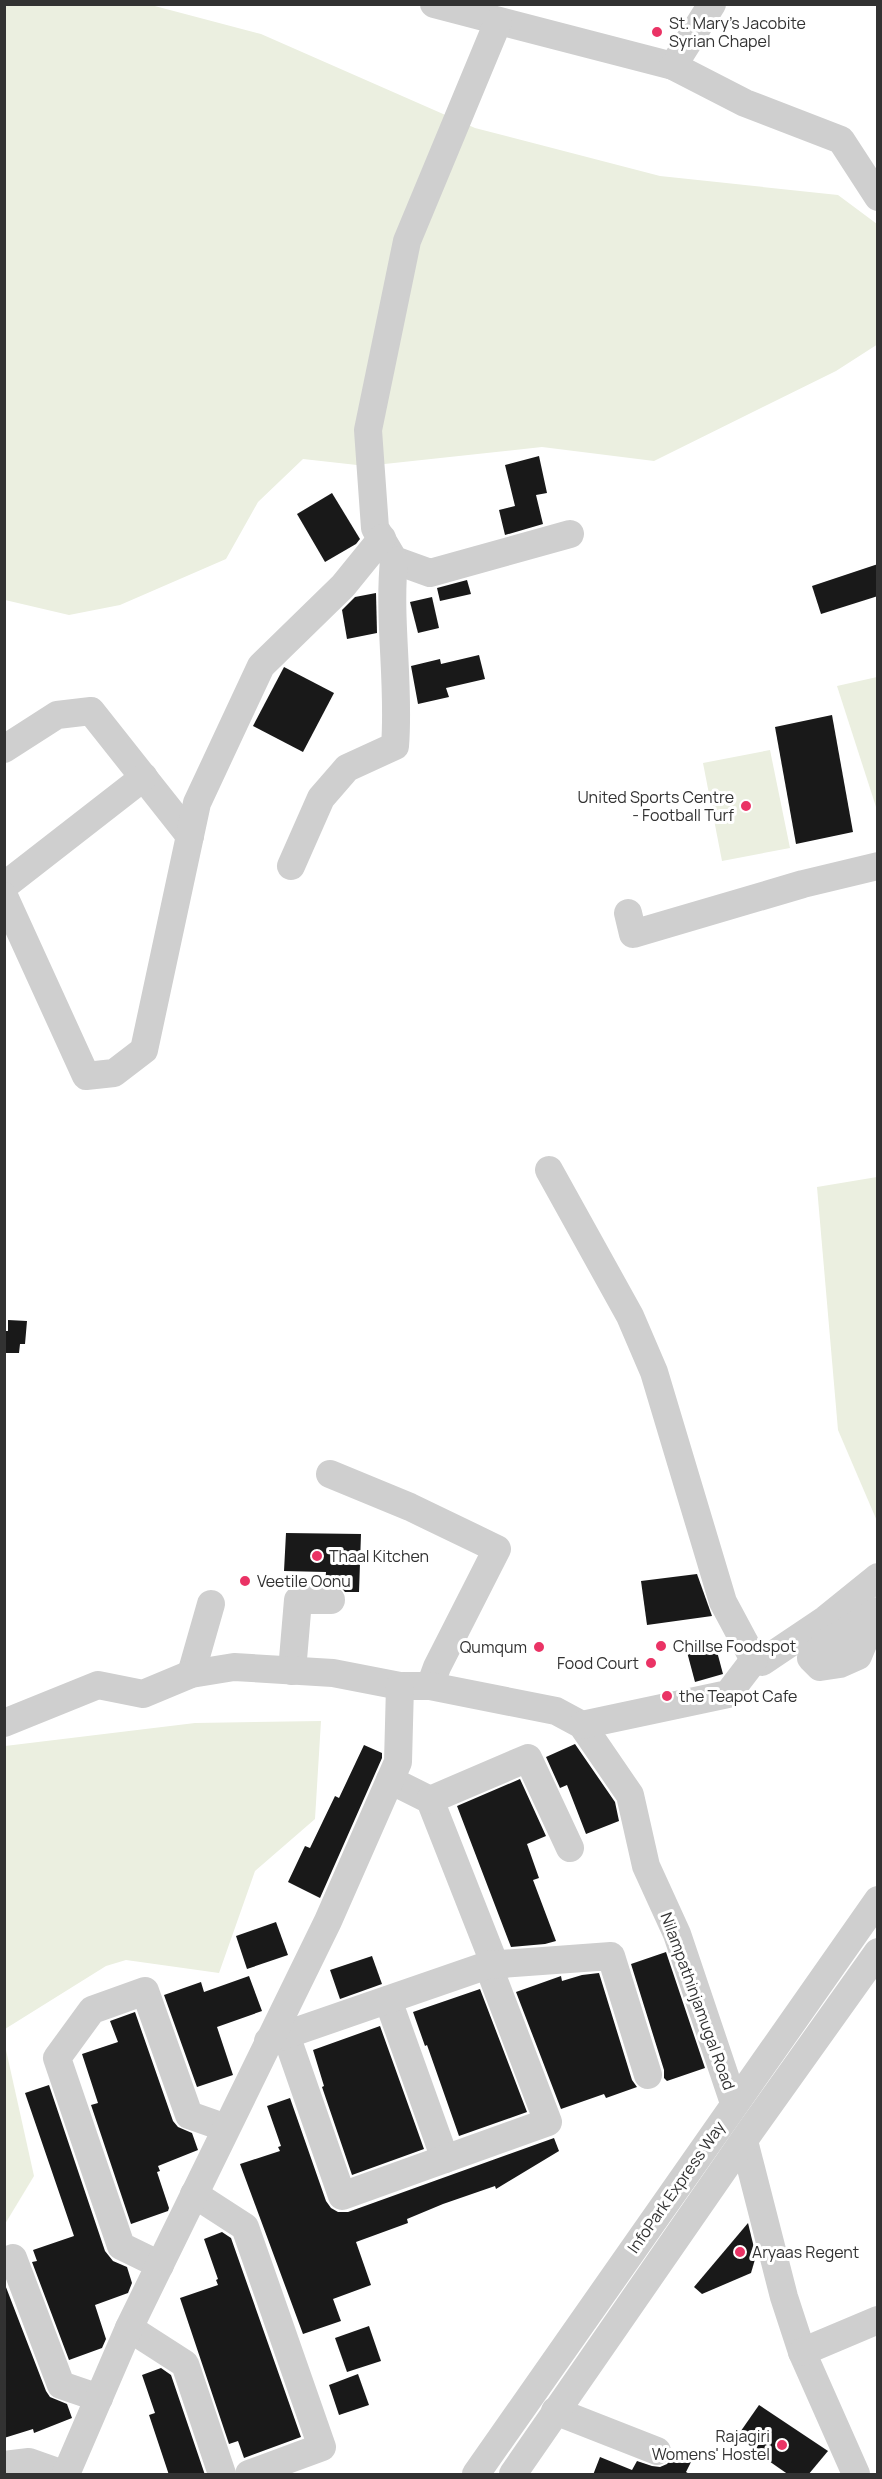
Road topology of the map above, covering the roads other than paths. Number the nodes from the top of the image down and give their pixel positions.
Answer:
1 (434, 4) edge
2 (712, 4) edge
3 (498, 22) junction
4 (673, 66) junction
5 (878, 196) edge
6 (570, 534) dead end
7 (388, 549) junction
8 (4, 749) edge
9 (144, 777) junction
10 (190, 836) junction
11 (291, 866) dead end
12 (878, 866) edge
13 (4, 886) edge
14 (4, 896) edge
15 (628, 913) dead end
16 (549, 1170) dead end
17 (330, 1474) dead end
18 (878, 1577) edge
19 (331, 1600) dead end
20 (211, 1604) dead end
21 (861, 1618) edge
22 (754, 1660) junction
23 (292, 1671) junction
24 (191, 1674) junction
25 (400, 1686) junction
26 (430, 1686) junction
27 (4, 1723) edge
28 (582, 1725) junction
29 (390, 1780) junction
30 (430, 1800) junction
31 (570, 1848) dead end
32 (878, 1900) edge
33 (878, 1952) edge
34 (492, 1965) junction
35 (388, 2000) junction
36 (277, 2038) junction
37 (648, 2075) dead end
38 (734, 2103) junction
39 (226, 2128) junction
40 (744, 2141) junction
41 (445, 2159) junction
42 (194, 2194) junction
43 (4, 2262) edge
44 (159, 2265) junction
45 (878, 2320) edge
46 (129, 2328) junction
47 (802, 2352) junction
48 (99, 2398) junction
49 (555, 2411) junction
50 (657, 2451) dead end
51 (4, 2465) edge
52 (65, 2475) edge
53 (222, 2475) edge
54 (249, 2475) edge
55 (476, 2475) edge
56 (513, 2475) edge
57 (856, 2475) edge

1 - 3 street
2 - 4 street
3 - 4 street
3 - 7 street
4 - 5 street
6 - 7 street
7 - 10 street
7 - 11 street
8 - 9 street
9 - 10 street
9 - 13 street
10 - 14 street
12 - 15 street
16 - 22 street
17 - 26 street
18 - 21 street
19 - 23 street
20 - 24 street
21 - 22 street
22 - 28 street
23 - 24 street, Nilampathinjamugal Road
23 - 25 street, Nilampathinjamugal Road
24 - 27 street, Nilampathinjamugal Road
25 - 26 street, Nilampathinjamugal Road
25 - 29 street
26 - 28 street, Nilampathinjamugal Road
28 - 38 street, Nilampathinjamugal Road
29 - 30 street
29 - 36 street
30 - 31 street
30 - 34 street
32 - 38 street, InfoPark Express Way
33 - 40 street, InfoPark Express Way
34 - 35 street
34 - 37 street
34 - 41 street
35 - 36 street
35 - 41 street
36 - 39 street
36 - 41 street
38 - 55 street, InfoPark Express Way
39 - 42 street
39 - 44 street
40 - 47 street
40 - 49 street, InfoPark Express Way
42 - 44 street
42 - 54 street
43 - 48 street
44 - 46 street
45 - 47 street
46 - 48 street
46 - 53 street
47 - 57 street
48 - 52 street
49 - 50 street
49 - 56 street, InfoPark Express Way
51 - 52 street

